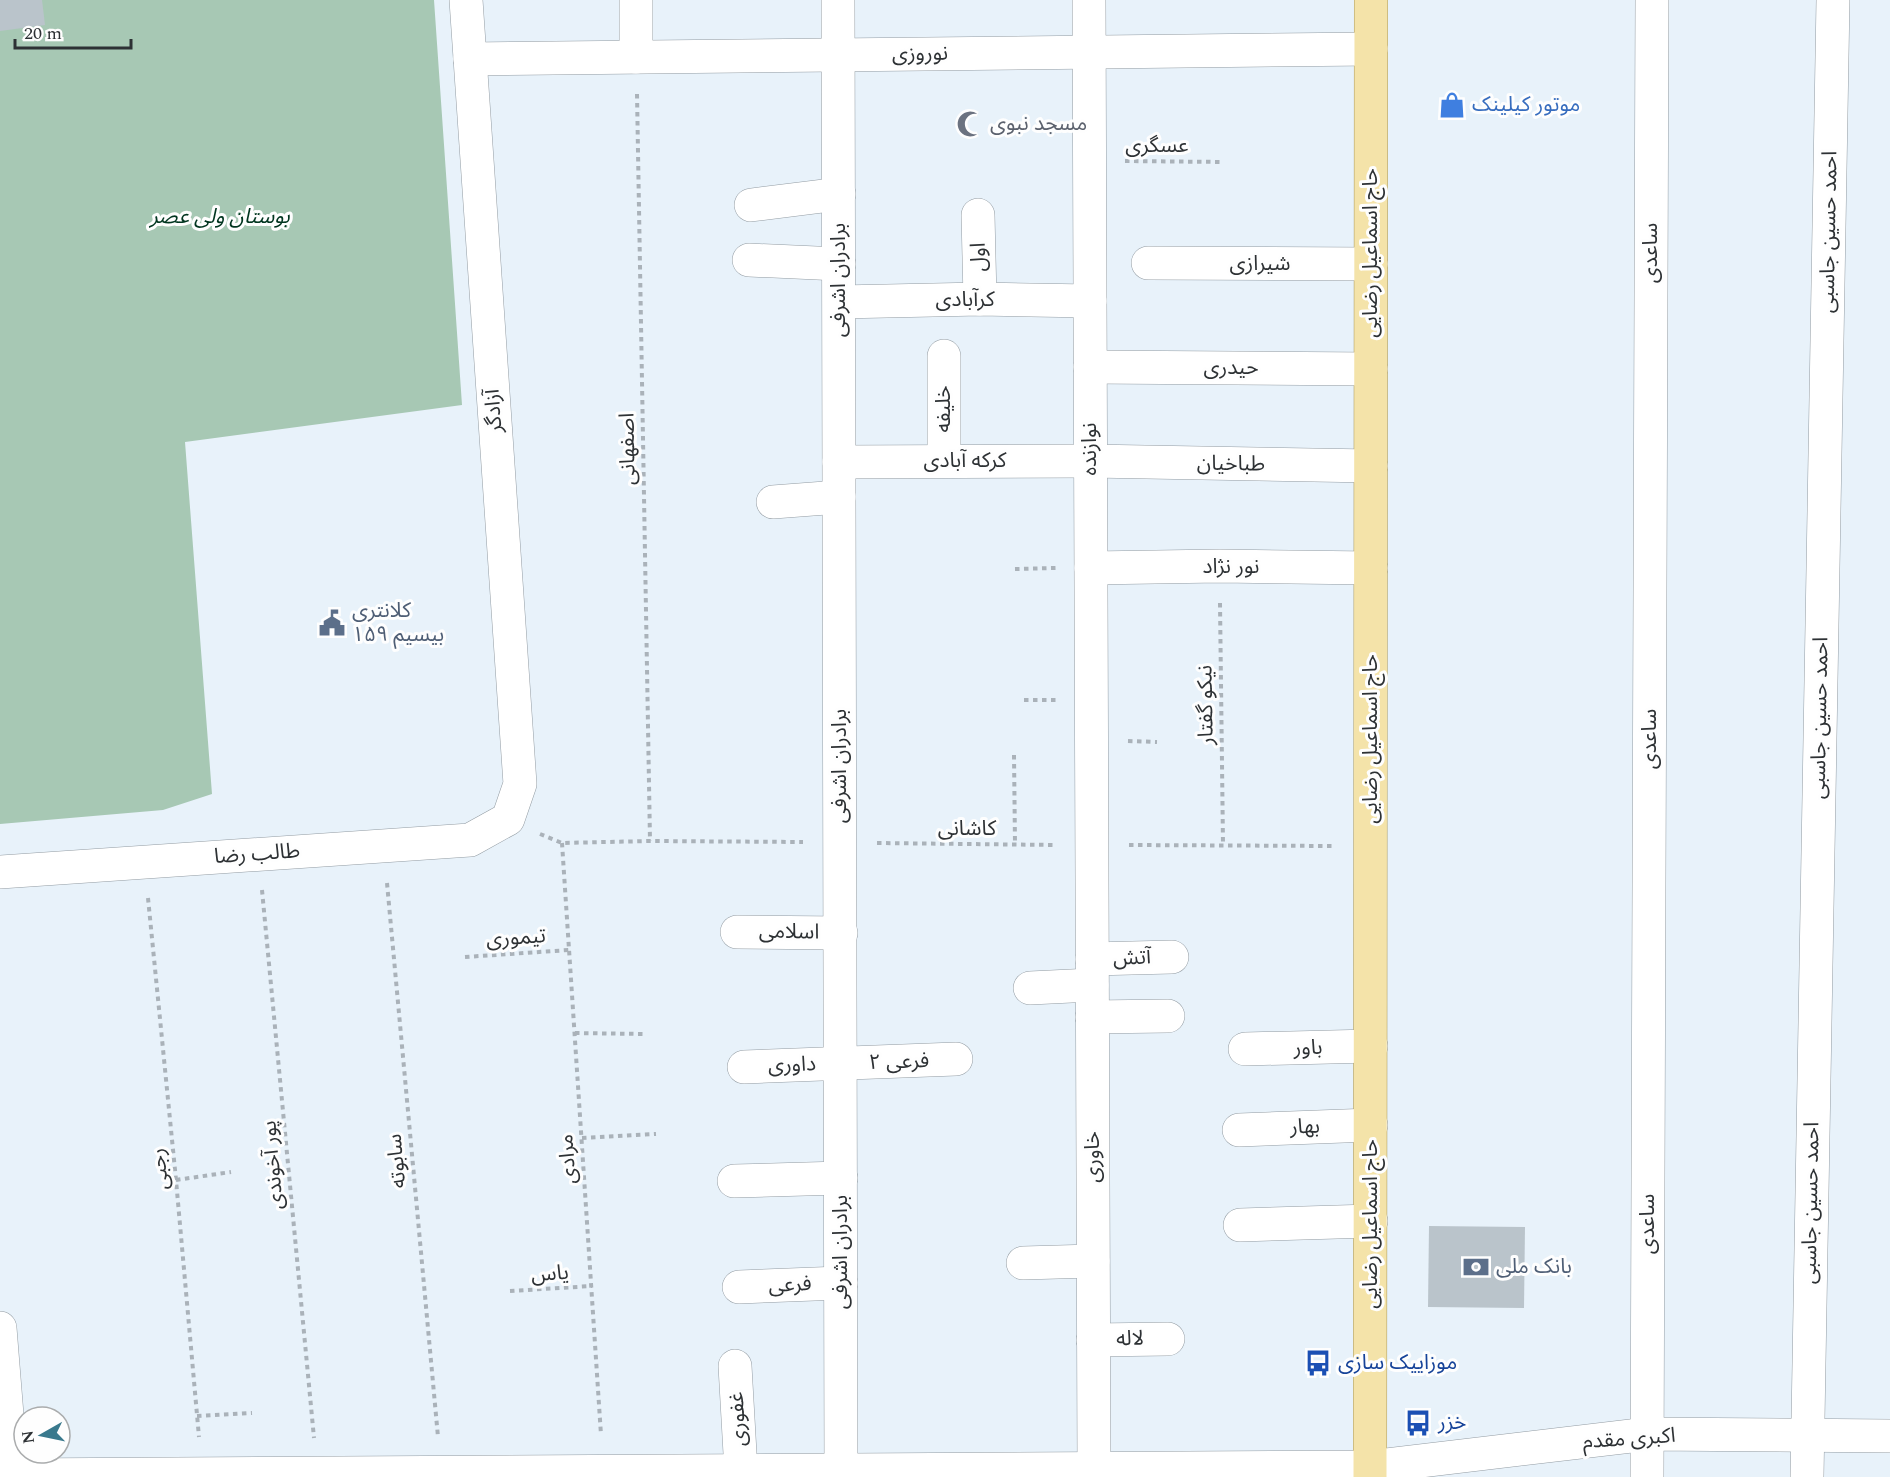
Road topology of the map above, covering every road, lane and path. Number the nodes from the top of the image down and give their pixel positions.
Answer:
1 (466, 0) edge
2 (636, 0) edge
3 (838, 0) edge
4 (1089, 0) edge
5 (1371, 0) edge
6 (1652, 0) edge
7 (1833, 0) edge
8 (1371, 49) junction
9 (1089, 52) junction
10 (838, 55) junction
11 (636, 57) junction
12 (470, 59) junction
13 (1090, 161) junction
14 (1223, 162) dead end
15 (839, 194) junction
16 (751, 205) dead end
17 (978, 215) dead end
18 (749, 260) dead end
19 (1148, 263) dead end
20 (839, 264) junction
21 (1371, 264) junction
22 (980, 299) junction
23 (840, 302) junction
24 (1090, 302) junction
25 (944, 356) dead end
26 (1090, 367) junction
27 (1371, 369) junction
28 (944, 461) junction
29 (1090, 461) junction
30 (839, 462) junction
31 (1371, 466) junction
32 (839, 497) junction
33 (773, 502) dead end
34 (1220, 566) junction
35 (1091, 568) junction
36 (1371, 568) junction
37 (1014, 755) dead end
38 (508, 819) joint
39 (650, 841) junction
40 (562, 843) joint
41 (840, 843) junction
42 (1015, 844) junction
43 (1223, 844) junction
44 (1092, 845) junction
45 (384, 846) junction
46 (1371, 847) junction
47 (258, 854) junction
48 (144, 861) junction
49 (0, 872) edge
50 (737, 932) dead end
51 (841, 933) junction
52 (569, 950) junction
53 (465, 957) dead end
54 (1172, 957) dead end
55 (1092, 972) junction
56 (1030, 988) dead end
57 (1168, 1016) dead end
58 (1092, 1017) junction
59 (575, 1033) junction
60 (643, 1034) dead end
61 (1371, 1046) junction
62 (1245, 1049) dead end
63 (956, 1059) dead end
64 (841, 1064) junction
65 (744, 1067) dead end
66 (1371, 1125) junction
67 (1239, 1130) dead end
68 (656, 1134) dead end
69 (582, 1138) junction
70 (231, 1172) dead end
71 (841, 1178) junction
72 (176, 1180) junction
73 (734, 1181) dead end
74 (1371, 1221) junction
75 (1240, 1226) dead end
76 (1093, 1261) junction
77 (1023, 1263) dead end
78 (841, 1283) junction
79 (592, 1286) junction
80 (739, 1287) dead end
81 (510, 1291) dead end
82 (0, 1328) edge
83 (1168, 1339) dead end
84 (1093, 1340) junction
85 (735, 1366) dead end
86 (252, 1413) dead end
87 (197, 1416) junction
88 (1647, 1434) junction
89 (1807, 1435) junction
90 (1890, 1436) edge
91 (1094, 1469) junction
92 (741, 1471) junction
93 (604, 1472) junction
94 (1370, 1472) edge
95 (317, 1473) junction
96 (441, 1473) junction
97 (203, 1474) junction
98 (841, 1474) edge
99 (12, 1476) edge
100 (1647, 1477) edge
101 (1807, 1477) edge

1 - 12 street, آزادگر
2 - 11 street
3 - 10 street, برادران اشرفی
4 - 9 street, نوازنده
5 - 8 main road, حاج اسماعیل رضایی
6 - 88 street, ساعدی
7 - 89 street, احمد حسین جاسبی
8 - 9 street, نوروزی
8 - 21 main road, حاج اسماعیل رضایی
9 - 10 street, نوروزی
9 - 13 street, نوازنده
10 - 11 street, نوروزی
10 - 15 street, برادران اشرفی
11 - 12 street, نوروزی
11 - 39 path, اصفهانی
12 - 38 street, آزادگر
13 - 14 path, عسگری
13 - 24 street, نوازنده
15 - 16 street
15 - 20 street, برادران اشرفی
17 - 22 street, اول
18 - 20 street
19 - 21 street, شیرازی
20 - 23 street, برادران اشرفی
21 - 27 main road, حاج اسماعیل رضایی
22 - 23 street, کرآبادی
22 - 24 street, کرآبادی
23 - 30 street, برادران اشرفی
24 - 26 street, نوازنده
25 - 28 street, خلیفه
26 - 27 street, حیدری
26 - 29 street, نوازنده
27 - 31 main road, حاج اسماعیل رضایی
28 - 29 street, کرکه آبادی
28 - 30 street, کرکه آبادی
29 - 31 street, طباخیان
29 - 35 street, نوازنده
30 - 32 street, برادران اشرفی
31 - 36 main road, حاج اسماعیل رضایی
32 - 33 street
32 - 41 street, برادران اشرفی
34 - 35 street, نور نژاد
34 - 36 street, نور نژاد
34 - 43 path, نیکو گفتار
35 - 44 street, نوازنده
36 - 46 main road, حاج اسماعیل رضایی
37 - 42 path
38 - 45 street, طالب رضا
39 - 40 path, کاشانی
39 - 41 path, کاشانی
40 - 52 path, مرادی
41 - 42 path, کاشانی
41 - 51 street, برادران اشرفی
42 - 44 path, کاشانی
43 - 44 path, کاشانی
43 - 46 path, کاشانی
44 - 55 street, خاوری
45 - 47 street, طالب رضا
45 - 96 path, سابوته
46 - 61 main road, حاج اسماعیل رضایی
47 - 48 street, طالب رضا
47 - 95 path, پور آخوندی
48 - 49 street, طالب رضا
48 - 72 path, رجبی
50 - 51 street, اسلامی
51 - 64 street, برادران اشرفی
52 - 53 path, تیموری
52 - 59 path, مرادی
54 - 55 street, آتش
55 - 56 street
55 - 58 street, خاوری
57 - 58 street
58 - 76 street, خاوری
59 - 60 path
59 - 69 path, مرادی
61 - 62 street, باور
61 - 66 main road, حاج اسماعیل رضایی
63 - 64 street, فرعی ۲
64 - 65 street, داوری
64 - 71 street, برادران اشرفی
66 - 67 street, بهار
66 - 74 main road, حاج اسماعیل رضایی
68 - 69 path
69 - 79 path, مرادی
70 - 72 path
71 - 73 street
71 - 78 street, برادران اشرفی
72 - 87 path, رجبی
74 - 75 street
74 - 94 main road, حاج اسماعیل رضایی
76 - 77 street
76 - 84 street, خاوری
78 - 80 street, فرعی
78 - 98 street, برادران اشرفی
79 - 81 path, یاس
79 - 93 path, مرادی
82 - 99 street
83 - 84 street, لاله
84 - 91 street, خاوری
85 - 92 street, غفوری
86 - 87 path
87 - 97 path, رجبی
88 - 89 street, اکبری مقدم
88 - 94 street, اکبری مقدم
88 - 100 street, ساعدی
89 - 90 street, اکبری مقدم
89 - 101 street, احمد حسین جاسبی
91 - 94 street, اکبری مقدم
91 - 98 street, اکبری مقدم
92 - 93 street, اکبری مقدم
92 - 98 street, اکبری مقدم
93 - 96 street, اکبری مقدم
95 - 96 street, اکبری مقدم
95 - 97 street, اکبری مقدم
97 - 99 street, اکبری مقدم

